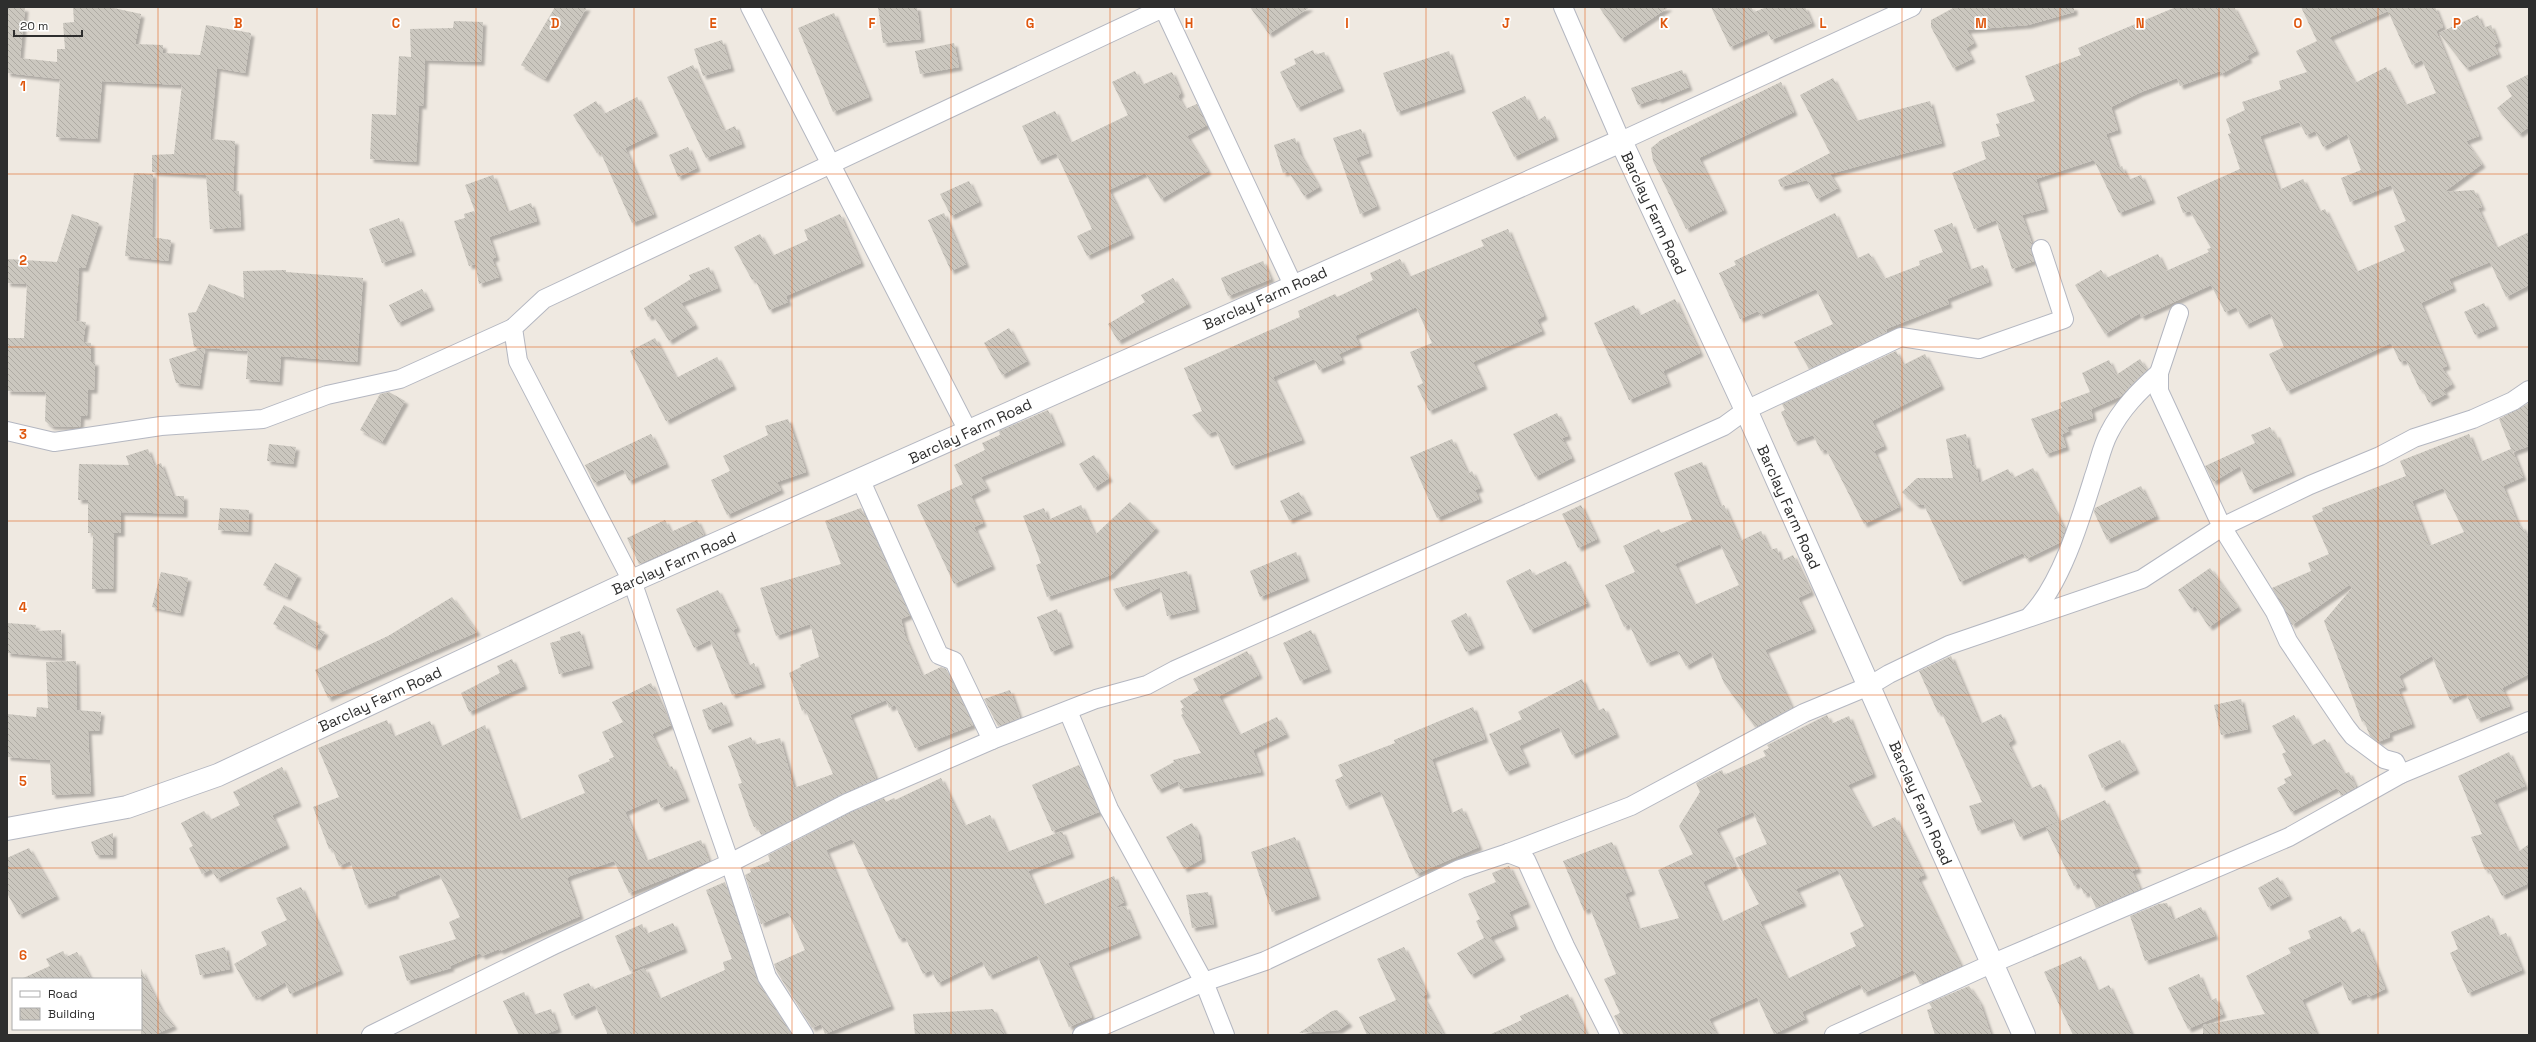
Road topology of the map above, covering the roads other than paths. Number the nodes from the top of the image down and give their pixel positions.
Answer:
1 (750, 7) edge
2 (1164, 7) edge
3 (1563, 7) edge
4 (1912, 7) edge
5 (1621, 141) junction
6 (829, 164) junction
7 (2041, 249) dead end
8 (1293, 285) junction
9 (2179, 313) dead end
10 (513, 328) junction
11 (2159, 373) junction
12 (2529, 390) edge
13 (1746, 410) junction
14 (7, 431) edge
15 (968, 431) junction
16 (862, 481) junction
17 (2222, 527) junction
18 (632, 581) junction
19 (2030, 616) junction
20 (1870, 686) junction
21 (1068, 711) junction
22 (2529, 721) edge
23 (992, 740) junction
24 (2401, 774) junction
25 (7, 829) edge
26 (1508, 853) junction
27 (730, 863) junction
28 (1991, 964) junction
29 (1204, 982) junction
30 (372, 1035) edge
31 (804, 1035) edge
32 (1082, 1035) edge
33 (1226, 1035) edge
34 (1610, 1035) edge
35 (1834, 1035) edge
36 (2024, 1035) edge

1 - 6 street
2 - 6 street
2 - 8 street
3 - 5 street
4 - 5 street
5 - 8 street, Barclay Farm Road
5 - 13 street, Barclay Farm Road
6 - 10 street
6 - 15 street
7 - 13 street
8 - 15 street, Barclay Farm Road
9 - 11 street
10 - 14 street
10 - 18 street
11 - 17 street
11 - 19 street
12 - 17 street
13 - 20 street, Barclay Farm Road
13 - 21 street
15 - 16 street, Barclay Farm Road
16 - 18 street, Barclay Farm Road
16 - 23 street
17 - 19 street
17 - 24 street
18 - 25 street, Barclay Farm Road
18 - 27 street
19 - 20 street
20 - 26 street
20 - 28 street, Barclay Farm Road
21 - 23 street
21 - 29 street
22 - 24 street
23 - 27 street
24 - 28 street
26 - 29 street
26 - 34 street
27 - 30 street
27 - 31 street
28 - 35 street
28 - 36 street, Barclay Farm Road
29 - 32 street
29 - 33 street

